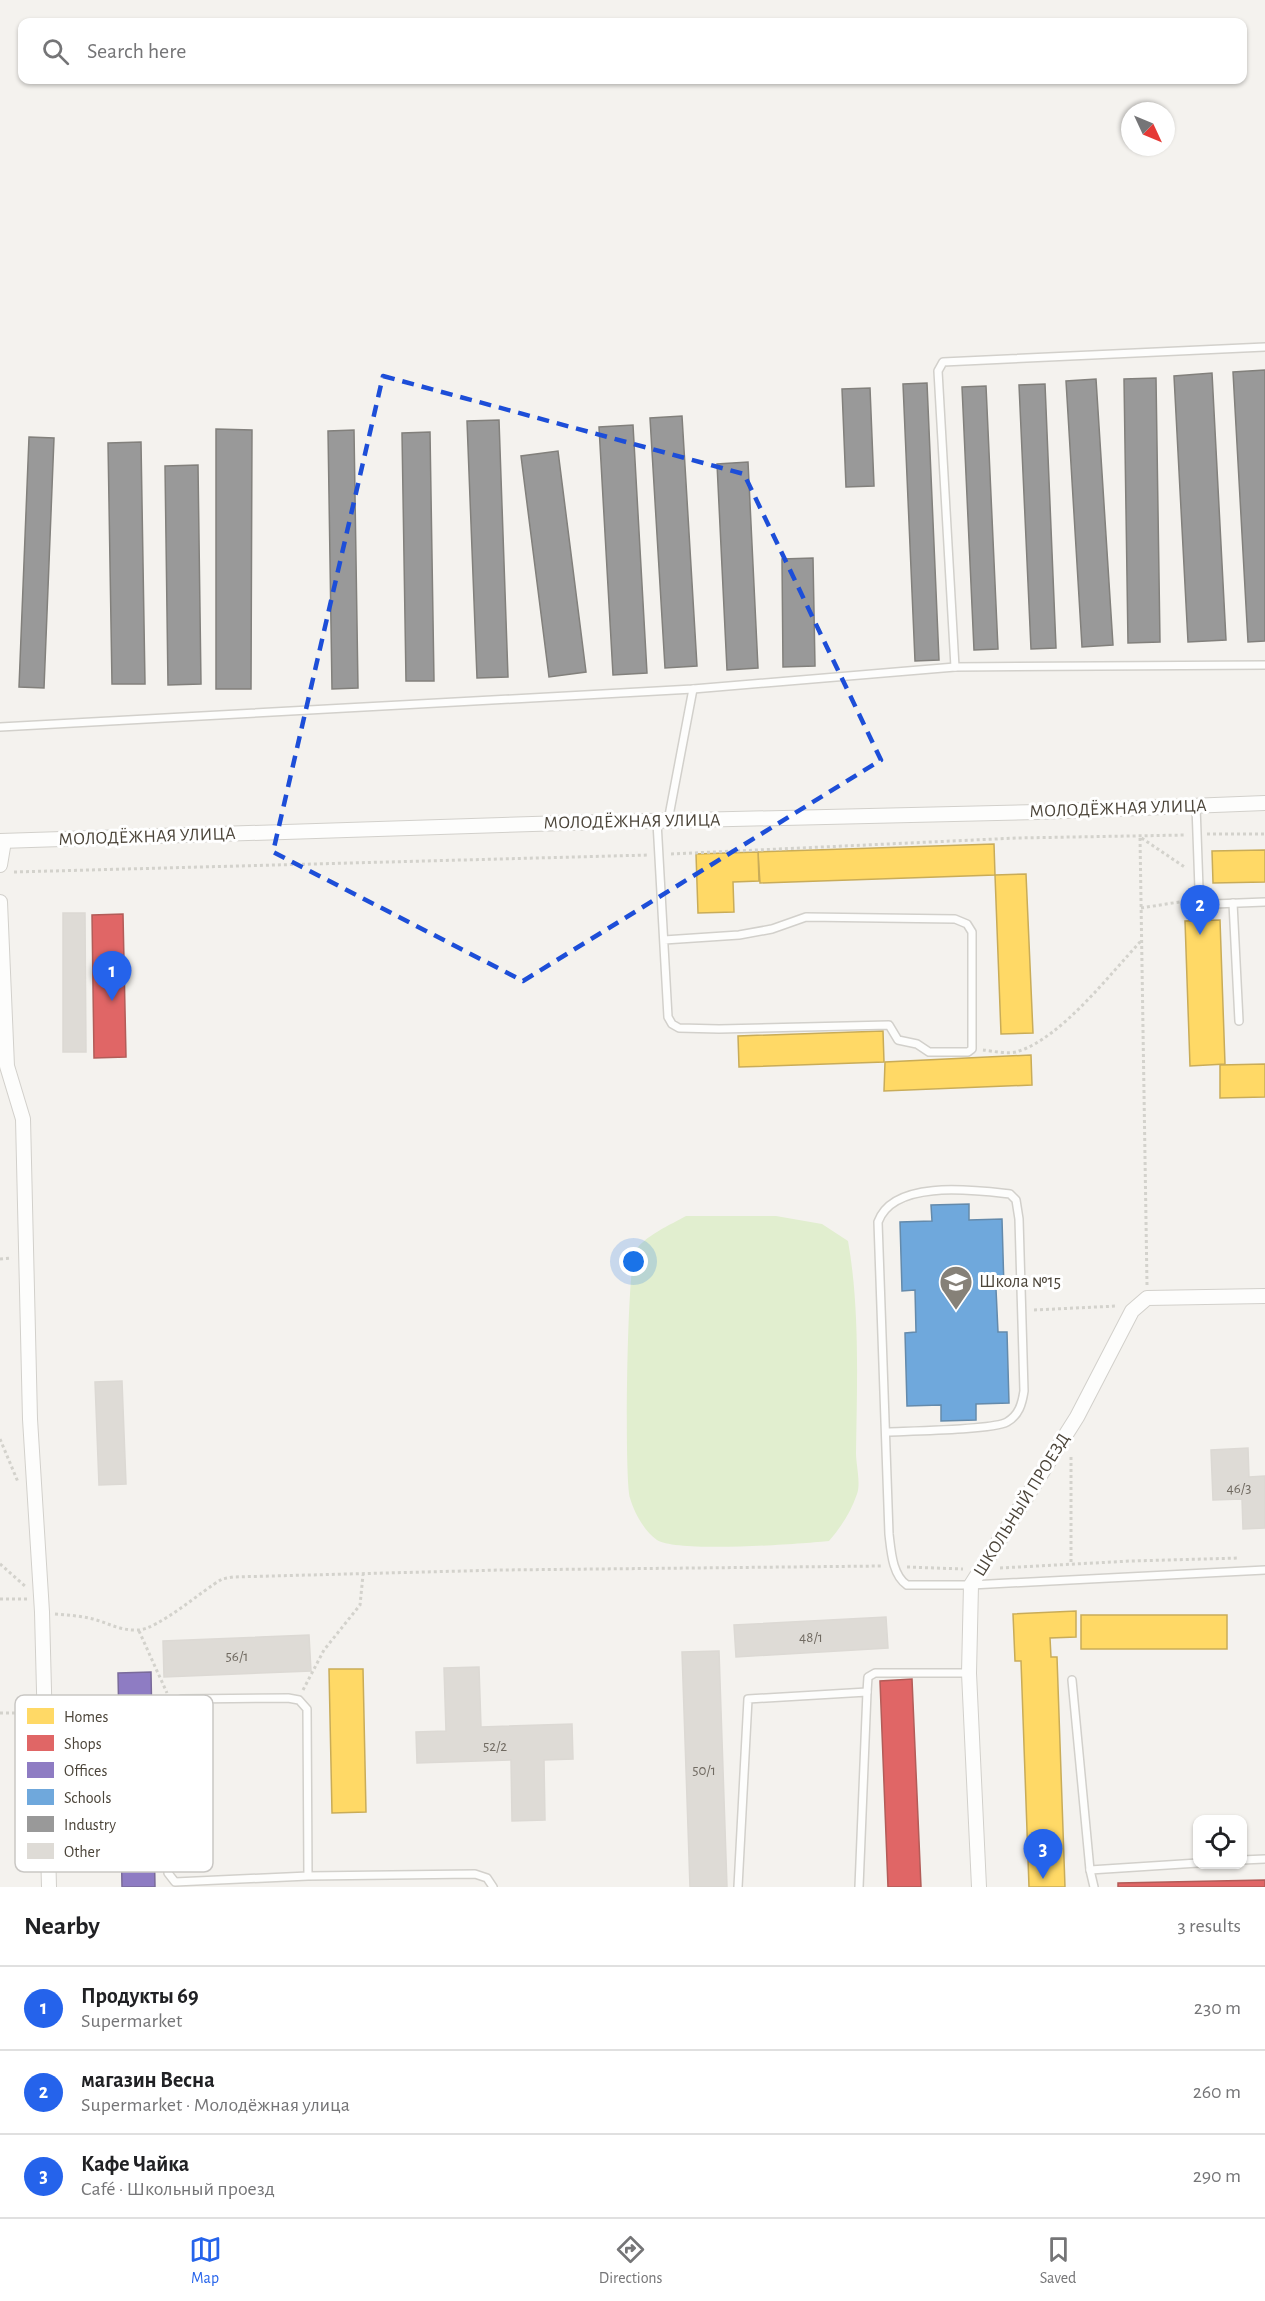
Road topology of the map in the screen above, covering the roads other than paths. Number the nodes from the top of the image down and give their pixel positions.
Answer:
1 (1265, 347) edge
2 (1265, 665) edge
3 (955, 667) junction
4 (693, 689) junction
5 (0, 727) edge
6 (1265, 803) edge
7 (1196, 806) junction
8 (662, 821) junction
9 (2, 841) edge
10 (6, 868) edge
11 (0, 902) edge
12 (1265, 902) edge
13 (1233, 903) junction
14 (664, 940) junction
15 (1239, 1021) dead end
16 (1265, 1296) edge
17 (887, 1432) junction
18 (1265, 1570) edge
19 (971, 1585) junction
20 (969, 1673) junction
21 (1072, 1680) dead end
22 (867, 1692) junction
23 (43, 1695) edge
24 (213, 1699) edge
25 (1265, 1859) edge
26 (1247, 1860) edge
27 (1193, 1863) edge
28 (1090, 1870) junction
29 (49, 1872) edge
30 (168, 1872) edge
31 (308, 1876) junction
32 (181, 1885) edge
33 (49, 1887) edge
34 (493, 1887) edge
35 (738, 1887) edge
36 (860, 1887) edge
37 (979, 1887) edge
38 (1094, 1887) edge

1 - 3 lane
2 - 3 lane
3 - 4 lane
4 - 5 lane
4 - 8 lane
6 - 7 street, МОЛОДЁЖНАЯ УЛИЦА
7 - 8 street, МОЛОДЁЖНАЯ УЛИЦА
7 - 13 lane
8 - 9 street, МОЛОДЁЖНАЯ УЛИЦА
8 - 14 lane
9 - 10 street
11 - 23 street
12 - 13 lane
13 - 15 lane
14 - 14 lane
16 - 19 street, ШКОЛЬНЫЙ ПРОЕЗД
17 - 17 lane
17 - 19 lane
18 - 19 lane
19 - 20 street, ШКОЛЬНЫЙ ПРОЕЗД
20 - 22 lane
20 - 37 street, ШКОЛЬНЫЙ ПРОЕЗД
21 - 28 lane
22 - 35 lane
22 - 36 lane
24 - 31 lane
25 - 26 lane
27 - 28 lane
28 - 38 lane
29 - 33 street
30 - 32 lane
31 - 32 lane
31 - 34 lane

